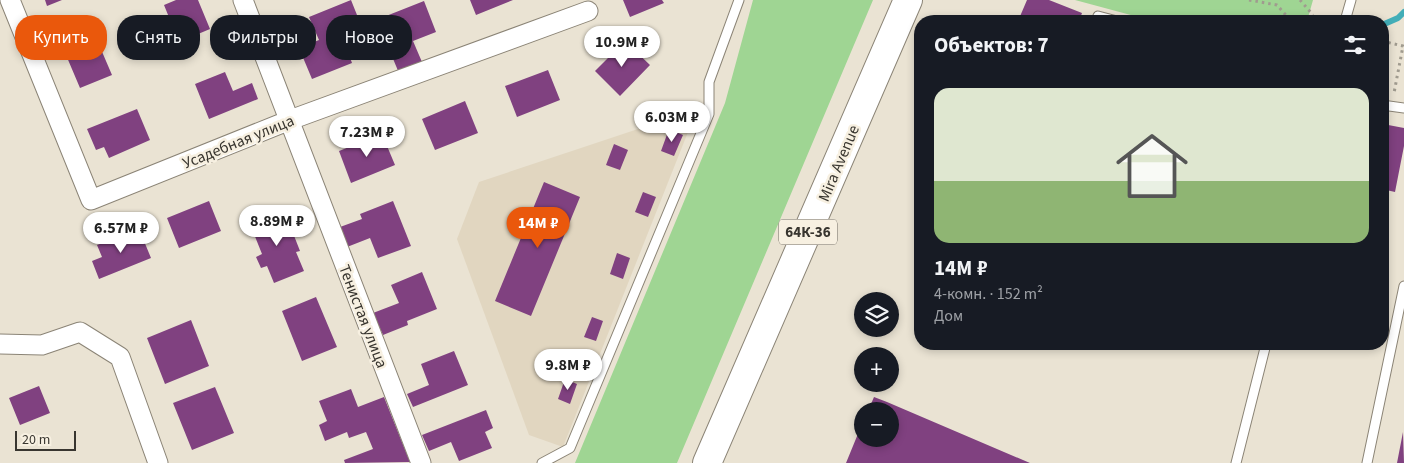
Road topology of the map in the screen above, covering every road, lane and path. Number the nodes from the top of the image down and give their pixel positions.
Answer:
1 (10, 0) edge
2 (242, 0) edge
3 (739, 0) edge
4 (908, 0) edge
5 (1249, 0) edge
6 (1300, 0) edge
7 (1351, 0) edge
8 (1278, 2) edge
9 (588, 11) dead end
10 (1287, 15) edge
11 (1313, 15) dead end
12 (1347, 15) edge
13 (1389, 43) edge
14 (1389, 98) edge
15 (1389, 106) edge
16 (1404, 108) edge
17 (290, 120) junction
18 (1404, 286) edge
19 (0, 344) edge
20 (1264, 350) edge
21 (158, 463) edge
22 (421, 463) edge
23 (542, 463) edge
24 (707, 463) edge
25 (1236, 463) edge
26 (1368, 463) edge

1 - 17 street, Усадебная улица
2 - 17 street, Тенистая улица
3 - 23 lane
4 - 24 main road, Mira Avenue / 64К-36
5 - 8 path
6 - 11 path
7 - 12 lane
8 - 10 path
9 - 17 street, Усадебная улица
13 - 14 path
15 - 16 lane
17 - 22 street, Тенистая улица
18 - 26 lane
19 - 21 street
20 - 25 lane

